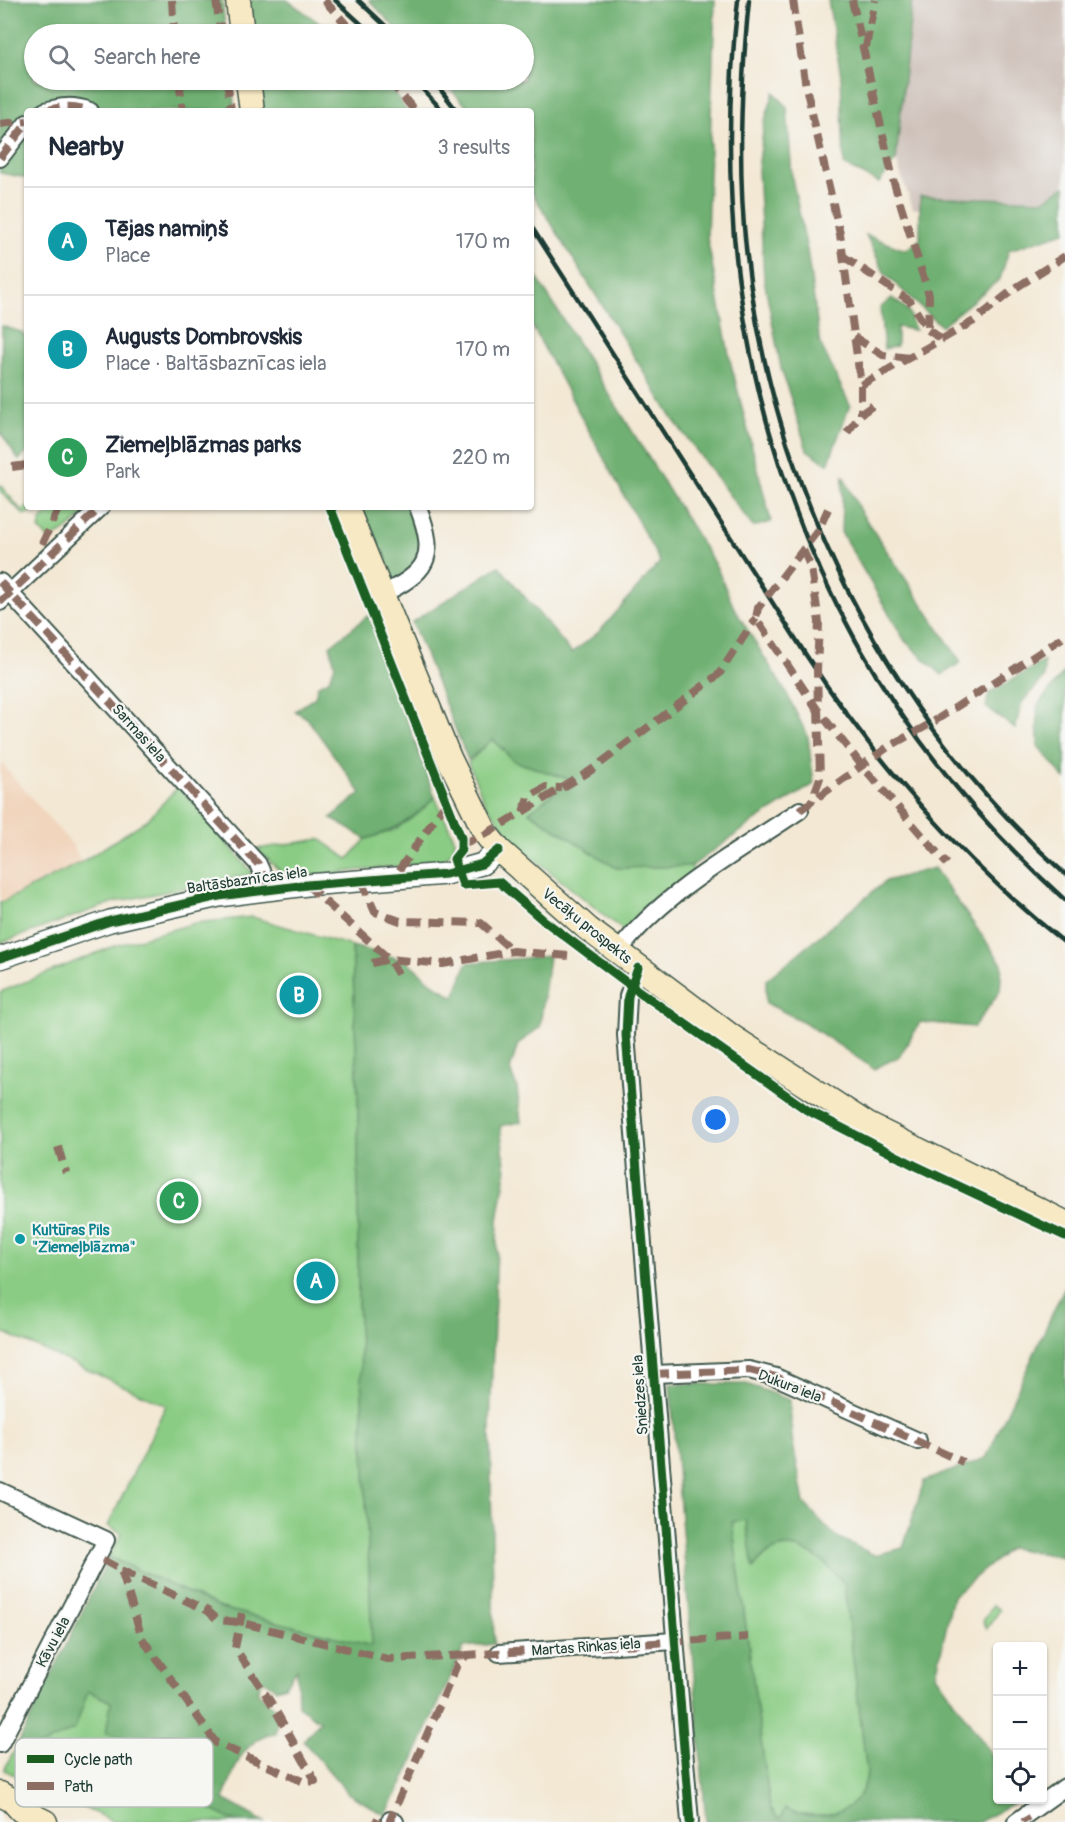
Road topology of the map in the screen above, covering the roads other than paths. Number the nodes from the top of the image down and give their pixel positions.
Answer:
1 (238, 0) edge
2 (242, 24) edge
3 (249, 90) edge
4 (56, 108) edge
5 (82, 108) edge
6 (252, 108) edge
7 (24, 127) edge
8 (0, 158) edge
9 (98, 510) edge
10 (347, 510) edge
11 (419, 510) edge
12 (3, 592) edge
13 (381, 595) junction
14 (800, 810) dead end
15 (499, 850) junction
16 (269, 890) junction
17 (618, 952) junction
18 (0, 958) edge
19 (638, 968) junction
20 (1065, 1223) edge
21 (654, 1374) junction
22 (918, 1441) dead end
23 (0, 1491) edge
24 (674, 1641) junction
25 (499, 1653) dead end
26 (0, 1744) edge
27 (1065, 1787) edge
28 (0, 1794) edge
29 (10, 1810) edge
30 (45, 1822) edge
31 (690, 1822) edge
32 (1016, 1822) edge

1 - 2 main road
3 - 6 main road
4 - 5 street
7 - 8 street
9 - 12 street
10 - 13 main road, Vecāķu prospekts
11 - 13 street
12 - 16 street, Sarmas iela
13 - 15 main road, Vecāķu prospekts
14 - 17 street
15 - 16 street, Baltāsbaznīcas iela
15 - 17 main road, Vecāķu prospekts
16 - 18 street, Baltāsbaznīcas iela
17 - 19 main road, Vecāķu prospekts
19 - 20 main road, Vecāķu prospekts
19 - 21 street, Sniedzes iela
21 - 22 street, Dukura iela
21 - 24 street, Sniedzes iela
23 - 26 street, Kāvu iela
24 - 25 street, Martas Rinkas iela
24 - 31 street, Sniedzes iela
27 - 32 street
28 - 29 main road
29 - 30 main road

